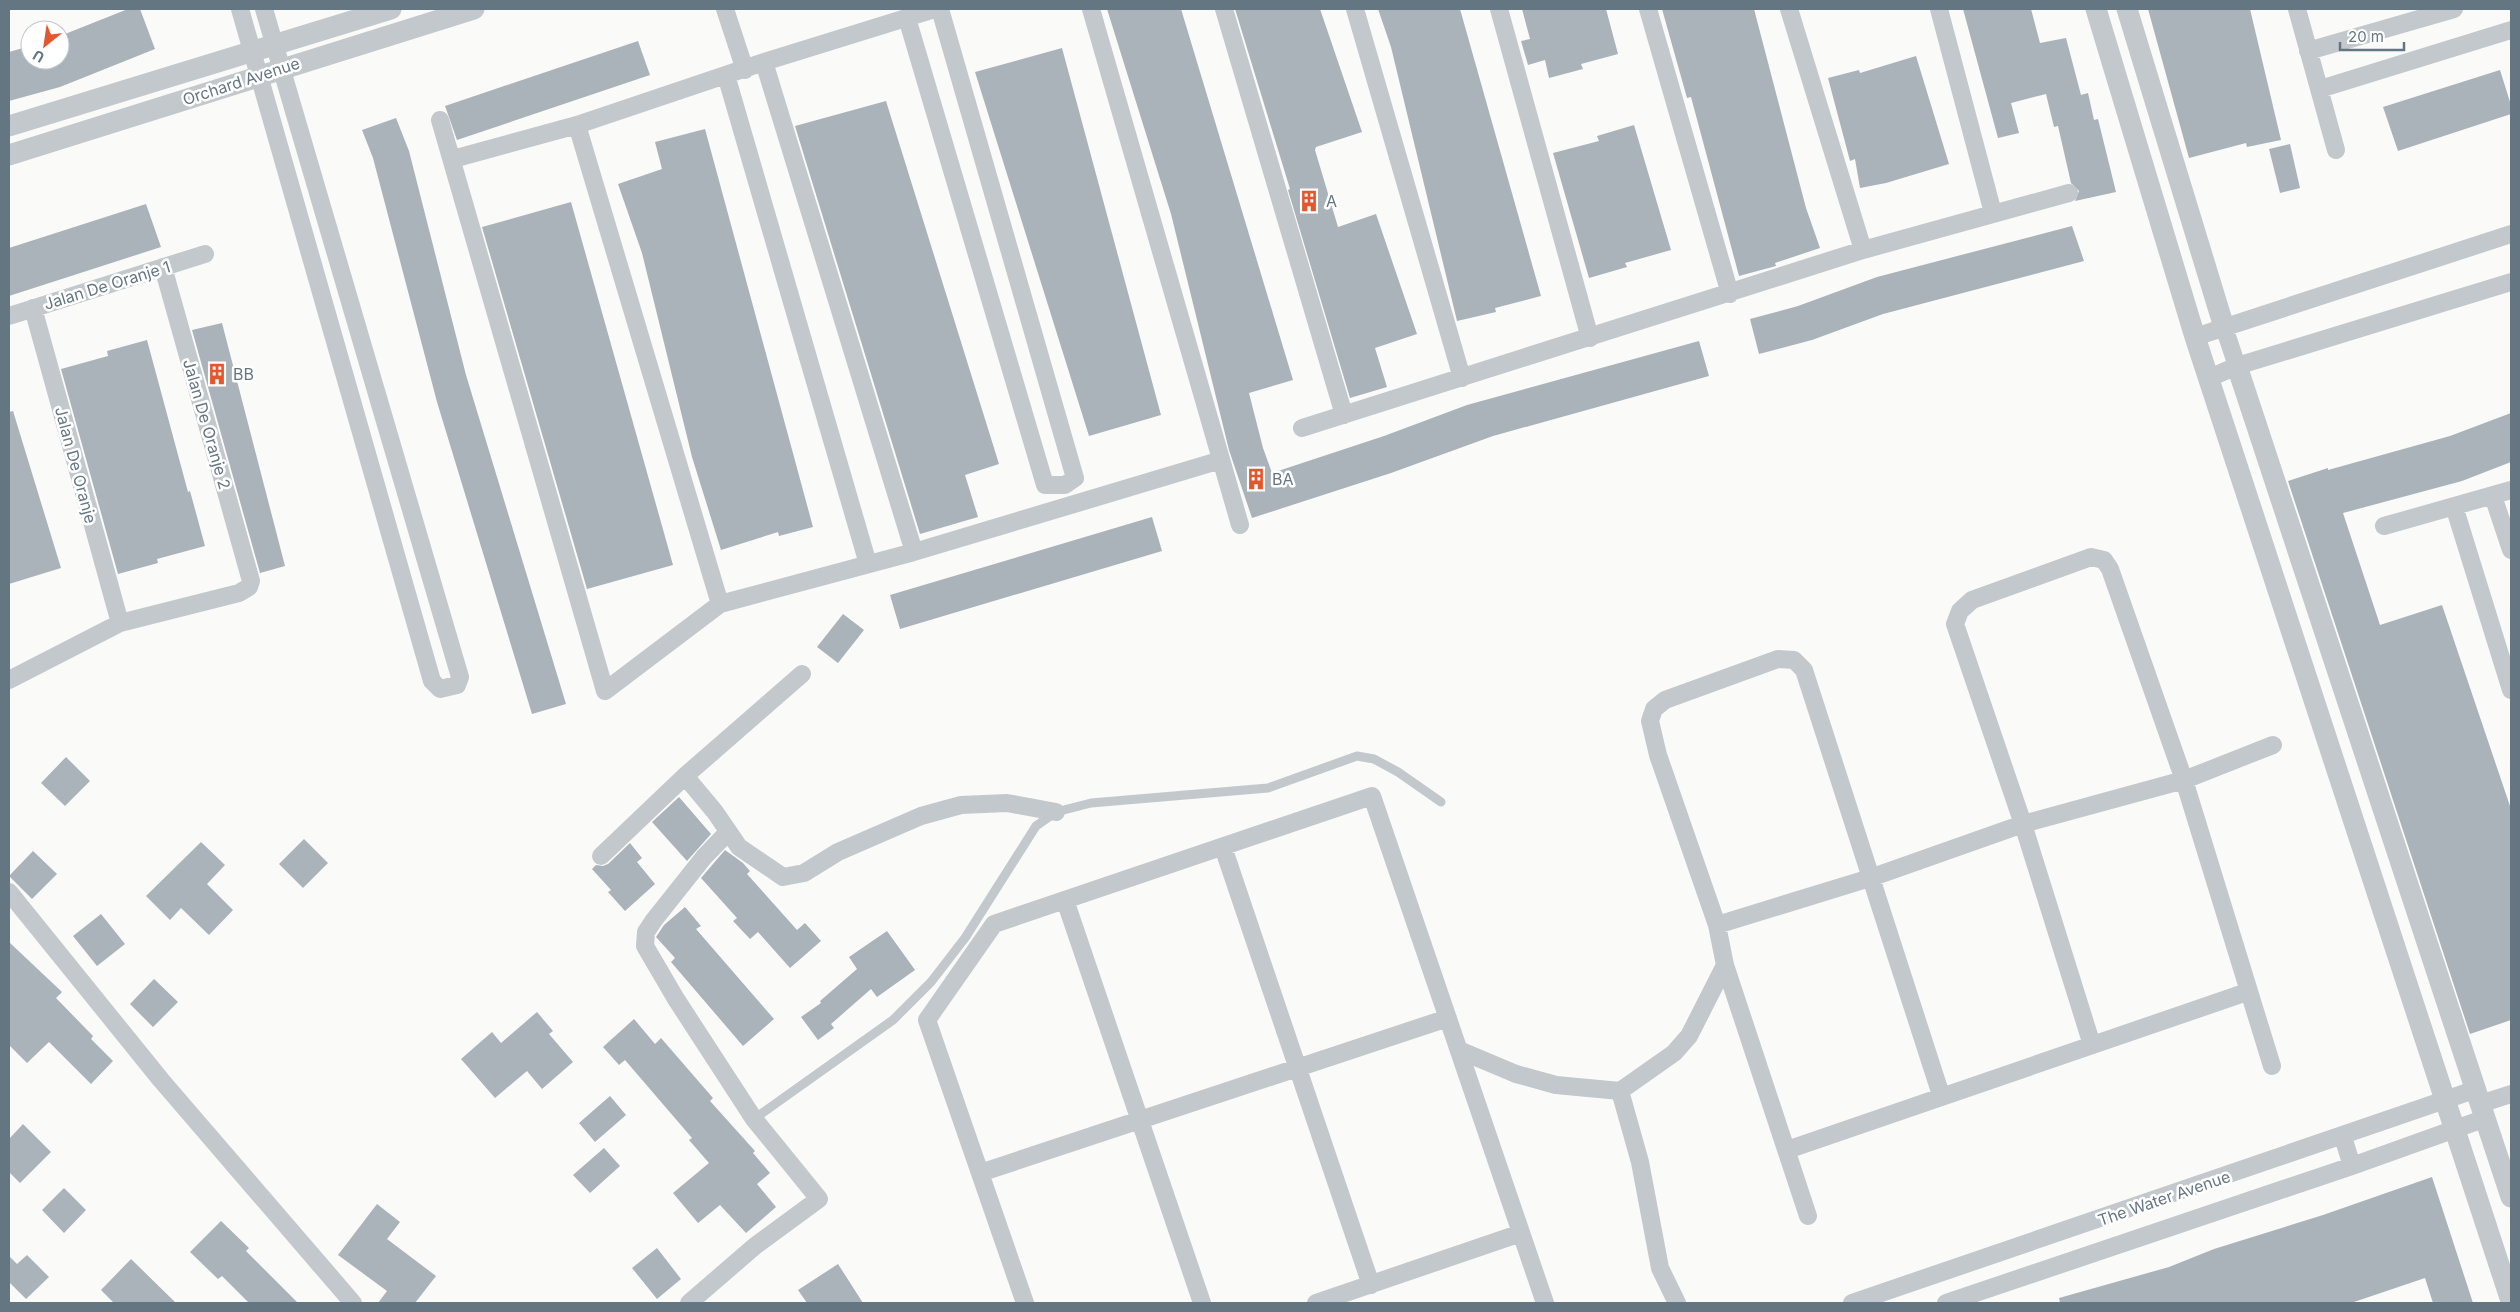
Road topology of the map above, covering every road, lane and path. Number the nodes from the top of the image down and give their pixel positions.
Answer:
1 (240, 9) edge
2 (264, 9) edge
3 (391, 9) edge
4 (474, 9) edge
5 (725, 9) edge
6 (935, 9) edge
7 (940, 9) edge
8 (1091, 9) edge
9 (1224, 9) edge
10 (1355, 9) edge
11 (1499, 9) edge
12 (1648, 9) edge
13 (1789, 9) edge
14 (1939, 9) edge
15 (2096, 9) edge
16 (2127, 9) edge
17 (2297, 9) edge
18 (2454, 9) edge
19 (908, 18) junction
20 (2511, 30) edge
21 (274, 44) junction
22 (252, 50) junction
23 (2308, 50) junction
24 (764, 62) junction
25 (280, 68) junction
26 (745, 70) junction
27 (258, 75) junction
28 (726, 75) junction
29 (2320, 90) junction
30 (440, 120) dead end
31 (577, 125) junction
32 (9, 126) edge
33 (2336, 150) dead end
34 (9, 155) edge
35 (453, 159) junction
36 (2069, 194) dead end
37 (1993, 212) junction
38 (2511, 234) edge
39 (1863, 250) junction
40 (205, 254) dead end
41 (163, 267) junction
42 (2511, 282) edge
43 (1730, 294) junction
44 (33, 308) junction
45 (9, 316) edge
46 (2224, 327) junction
47 (2195, 337) junction
48 (1590, 338) junction
49 (2237, 366) junction
50 (1462, 378) junction
51 (2209, 378) junction
52 (1344, 415) junction
53 (1302, 428) dead end
54 (391, 444) junction
55 (366, 452) junction
56 (1221, 460) junction
57 (2511, 490) edge
58 (2493, 496) junction
59 (2454, 506) junction
60 (1240, 525) dead end
61 (2384, 526) dead end
62 (2511, 550) edge
63 (914, 552) junction
64 (868, 564) junction
65 (720, 604) junction
66 (120, 623) junction
67 (802, 674) dead end
68 (9, 680) edge
69 (2511, 690) edge
70 (2273, 745) dead end
71 (685, 776) junction
72 (2184, 780) junction
73 (1440, 802) dead end
74 (1056, 812) junction
75 (2023, 824) junction
76 (728, 832) junction
77 (1222, 847) junction
78 (601, 856) dead end
79 (1870, 878) junction
80 (9, 892) edge
81 (1065, 900) junction
82 (1717, 925) junction
83 (1725, 965) junction
84 (2247, 992) junction
85 (1448, 1018) junction
86 (2092, 1045) junction
87 (1459, 1050) junction
88 (2272, 1066) dead end
89 (1297, 1068) junction
90 (1620, 1092) junction
91 (2511, 1094) edge
92 (1941, 1095) junction
93 (2446, 1101) junction
94 (2480, 1104) junction
95 (754, 1119) junction
96 (1140, 1120) junction
97 (2456, 1130) junction
98 (2343, 1137) junction
99 (1787, 1150) junction
100 (2352, 1166) junction
101 (980, 1173) junction
102 (2511, 1197) edge
103 (1808, 1216) dead end
104 (1521, 1233) junction
105 (1371, 1284) junction
106 (2511, 1301) edge
107 (352, 1303) edge
108 (689, 1303) edge
109 (1025, 1303) edge
110 (1202, 1303) edge
111 (1316, 1303) edge
112 (1545, 1303) edge
113 (1677, 1303) edge
114 (1852, 1303) edge
115 (1946, 1303) edge

1 - 22 street
2 - 21 street
3 - 21 street, Orchard Avenue
4 - 25 street, Orchard Avenue
5 - 26 street
6 - 19 street
7 - 19 street
8 - 56 street
9 - 52 street
10 - 50 street
11 - 48 street
12 - 43 street
13 - 39 street
14 - 37 street
15 - 47 street
16 - 46 street
17 - 23 street
18 - 23 street
19 - 24 street
20 - 29 street
21 - 22 street, Orchard Avenue
21 - 25 street
22 - 27 street
22 - 32 street, Orchard Avenue
23 - 29 street
24 - 26 street
24 - 63 street
25 - 27 street, Orchard Avenue
25 - 54 street
26 - 28 street
27 - 34 street, Orchard Avenue
27 - 55 street
28 - 31 street
28 - 64 street
29 - 33 street
30 - 35 street
31 - 35 street
31 - 65 street
35 - 65 street
36 - 37 street
37 - 39 street
38 - 46 street
39 - 43 street
40 - 41 street, Jalan De Oranje 1
41 - 44 street, Jalan De Oranje 1
41 - 66 street, Jalan De Oranje 2
42 - 49 street
43 - 48 street
44 - 45 street, Jalan De Oranje 1
44 - 66 street, Jalan De Oranje
46 - 47 street
46 - 49 street
47 - 51 street
48 - 50 street
49 - 51 street
49 - 94 street
50 - 52 street
51 - 93 street
52 - 53 street
54 - 55 street
54 - 55 street
56 - 60 street
56 - 63 street
57 - 58 street
58 - 59 street
58 - 62 street
59 - 61 street
59 - 69 street
63 - 64 street
64 - 65 street
66 - 68 street
67 - 71 street
70 - 72 street
71 - 76 street
71 - 78 street
72 - 75 street
72 - 75 street
72 - 84 street
73 - 74 lane
74 - 76 street
74 - 95 lane
75 - 79 street
75 - 86 street
76 - 95 street
77 - 81 street
77 - 85 street
77 - 89 street
79 - 82 street
79 - 82 street
79 - 92 street
80 - 107 street
81 - 96 street
81 - 101 street
82 - 83 street
83 - 90 street
83 - 99 street
84 - 86 street
84 - 88 street
85 - 87 street
85 - 89 street
86 - 92 street
87 - 90 street
87 - 104 street
89 - 96 street
89 - 105 street
90 - 113 street
91 - 94 street
92 - 99 street
93 - 94 street, The Water Avenue
93 - 97 street
93 - 98 street, The Water Avenue
94 - 97 street, The Water Avenue
94 - 102 street
95 - 108 street
96 - 101 street
96 - 110 street
97 - 100 street, The Water Avenue
97 - 106 street
98 - 100 street
98 - 114 street, The Water Avenue
99 - 103 street
100 - 115 street, The Water Avenue
101 - 109 street
104 - 105 street
104 - 112 street
105 - 111 street

